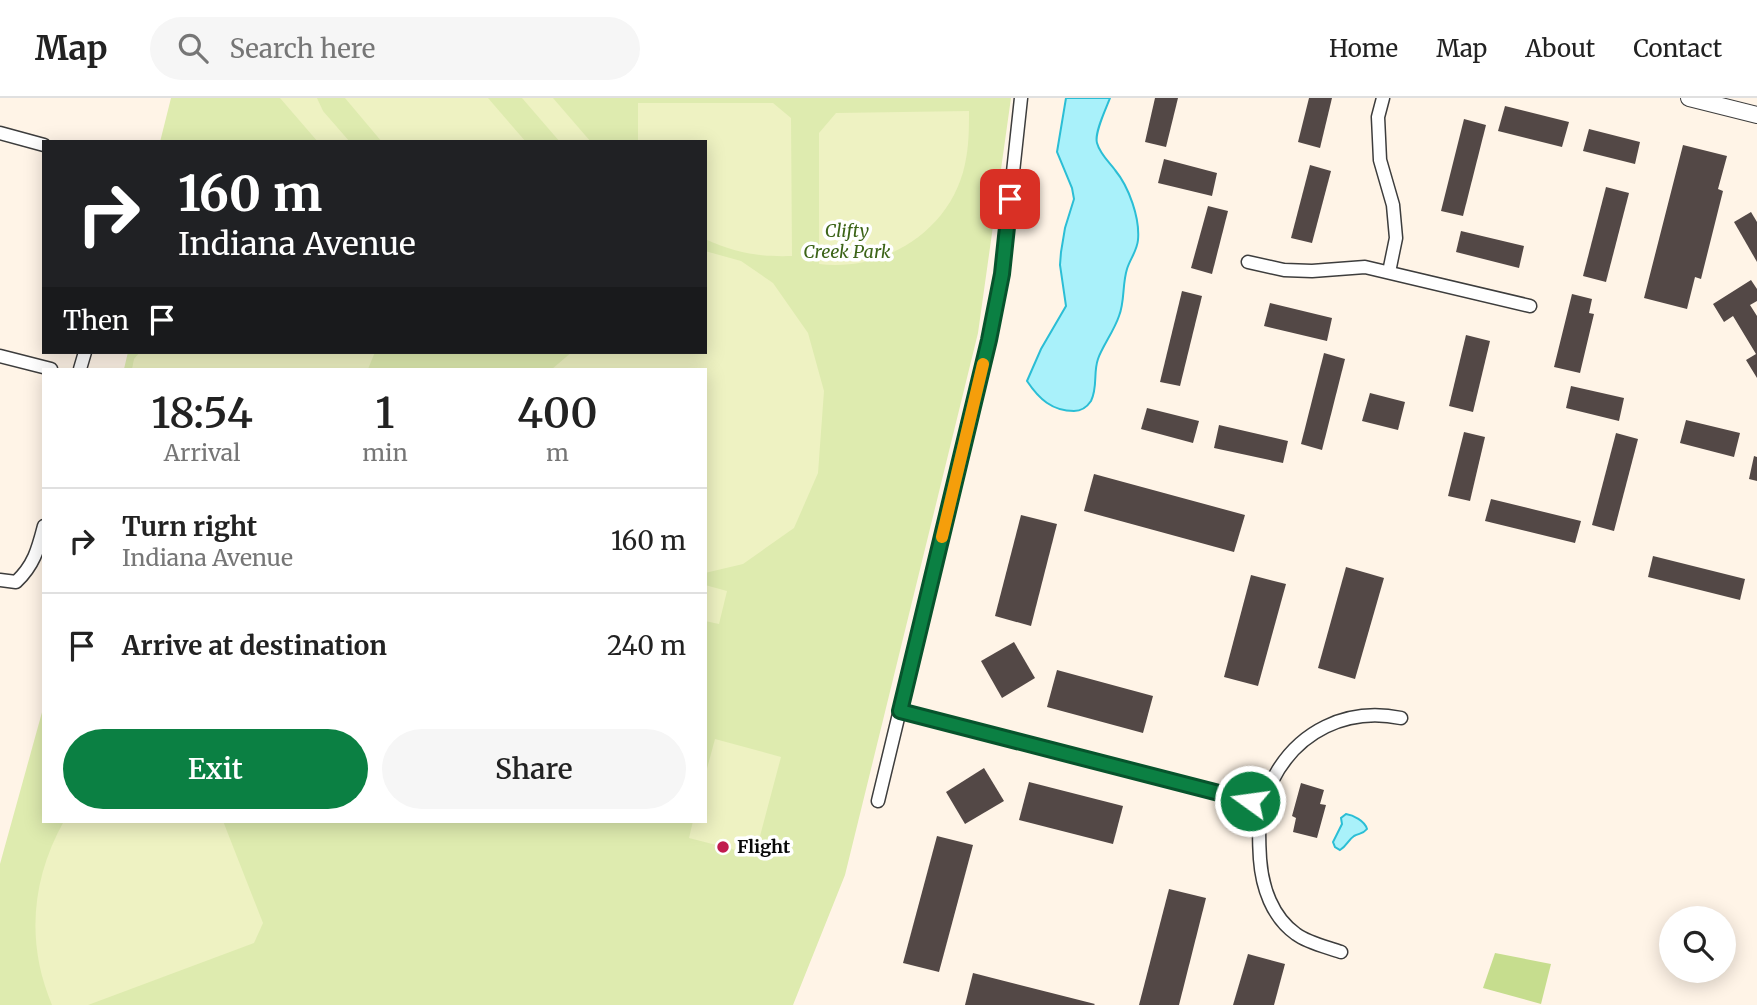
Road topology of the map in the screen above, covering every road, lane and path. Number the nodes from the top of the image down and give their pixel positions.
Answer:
1 (1021, 98) edge
2 (1383, 98) edge
3 (1689, 98) edge
4 (1757, 115) edge
5 (0, 133) edge
6 (42, 144) edge
7 (1248, 262) dead end
8 (1389, 272) junction
9 (1530, 306) dead end
10 (0, 356) edge
11 (47, 368) edge
12 (42, 534) edge
13 (0, 580) edge
14 (900, 711) junction
15 (1401, 718) dead end
16 (878, 801) dead end
17 (1261, 804) junction
18 (1341, 951) dead end

1 - 14 street
2 - 8 street
3 - 4 street
5 - 6 street
7 - 8 street
8 - 9 street
10 - 11 street
12 - 13 street
14 - 16 street
14 - 17 street
15 - 17 street
17 - 18 street

